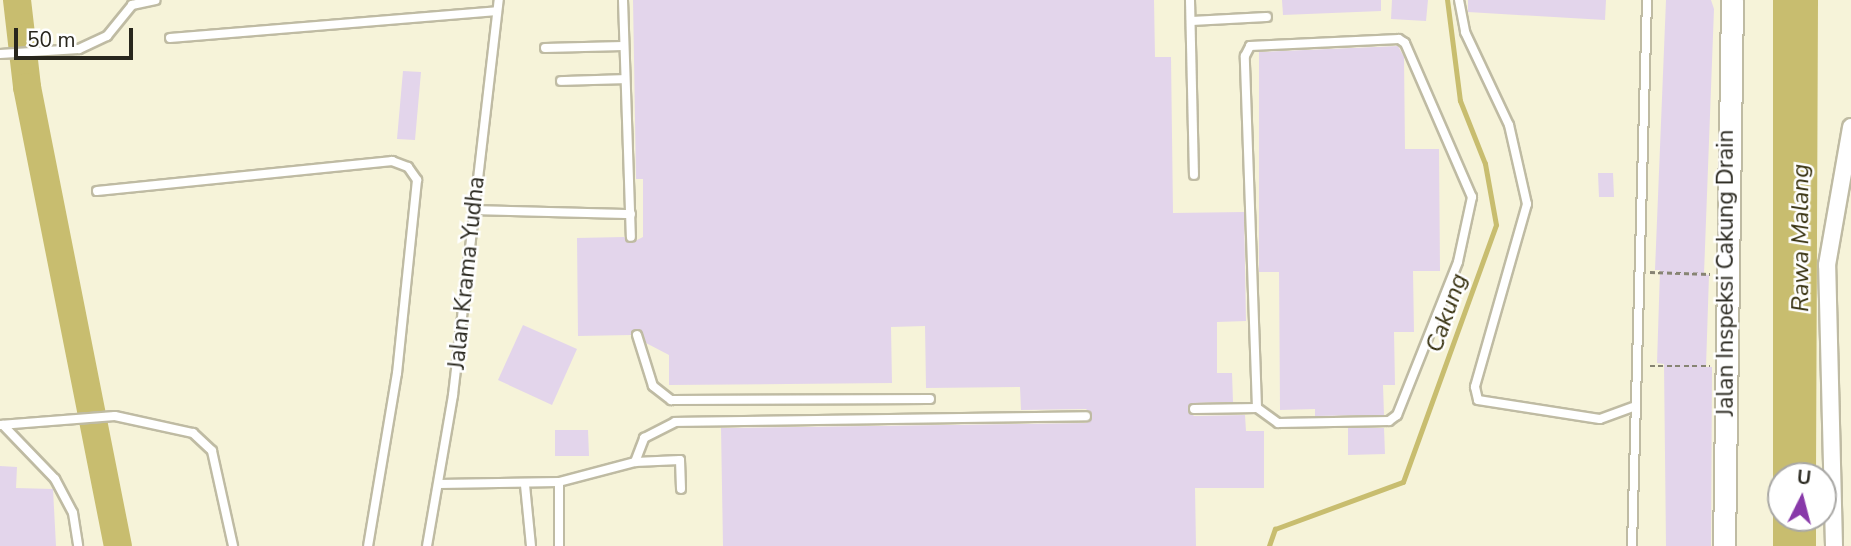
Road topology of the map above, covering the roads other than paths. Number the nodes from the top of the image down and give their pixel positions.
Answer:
1 (155, 0) edge
2 (499, 0) edge
3 (623, 0) edge
4 (1190, 0) edge
5 (1459, 0) edge
6 (1647, 0) edge
7 (1732, 0) edge
8 (497, 11) junction
9 (1267, 17) dead end
10 (1191, 21) junction
11 (170, 38) dead end
12 (623, 46) junction
13 (545, 48) dead end
14 (0, 54) edge
15 (624, 79) junction
16 (561, 81) dead end
17 (1851, 127) edge
18 (1194, 175) dead end
19 (97, 191) dead end
20 (475, 211) junction
21 (631, 214) junction
22 (631, 237) dead end
23 (637, 335) dead end
24 (930, 399) dead end
25 (1633, 407) junction
26 (1257, 408) junction
27 (1194, 409) dead end
28 (1086, 416) dead end
29 (2, 425) edge
30 (635, 461) junction
31 (559, 482) junction
32 (439, 484) junction
33 (525, 485) junction
34 (681, 489) dead end
35 (78, 546) edge
36 (233, 546) edge
37 (368, 546) edge
38 (427, 546) edge
39 (531, 546) edge
40 (559, 546) edge
41 (1632, 546) edge
42 (1724, 546) edge
43 (1834, 546) edge

1 - 14 lane
2 - 8 lane, Jalan Krama Yudha
3 - 12 lane
4 - 10 lane
5 - 25 lane
6 - 25 lane
7 - 42 street, Jalan Inspeksi Cakung Drain
8 - 11 lane
8 - 20 lane, Jalan Krama Yudha
9 - 10 lane
10 - 18 lane
12 - 13 lane
12 - 15 lane
15 - 16 lane
15 - 21 lane
17 - 43 street
19 - 37 lane
20 - 21 lane
20 - 32 lane, Jalan Krama Yudha
21 - 22 lane
23 - 24 lane
25 - 41 lane
26 - 26 lane
26 - 27 lane
28 - 30 lane
29 - 35 lane
29 - 36 lane
30 - 31 lane
30 - 34 lane
31 - 33 lane
31 - 40 lane
32 - 33 lane
32 - 38 lane, Jalan Krama Yudha
33 - 39 lane

